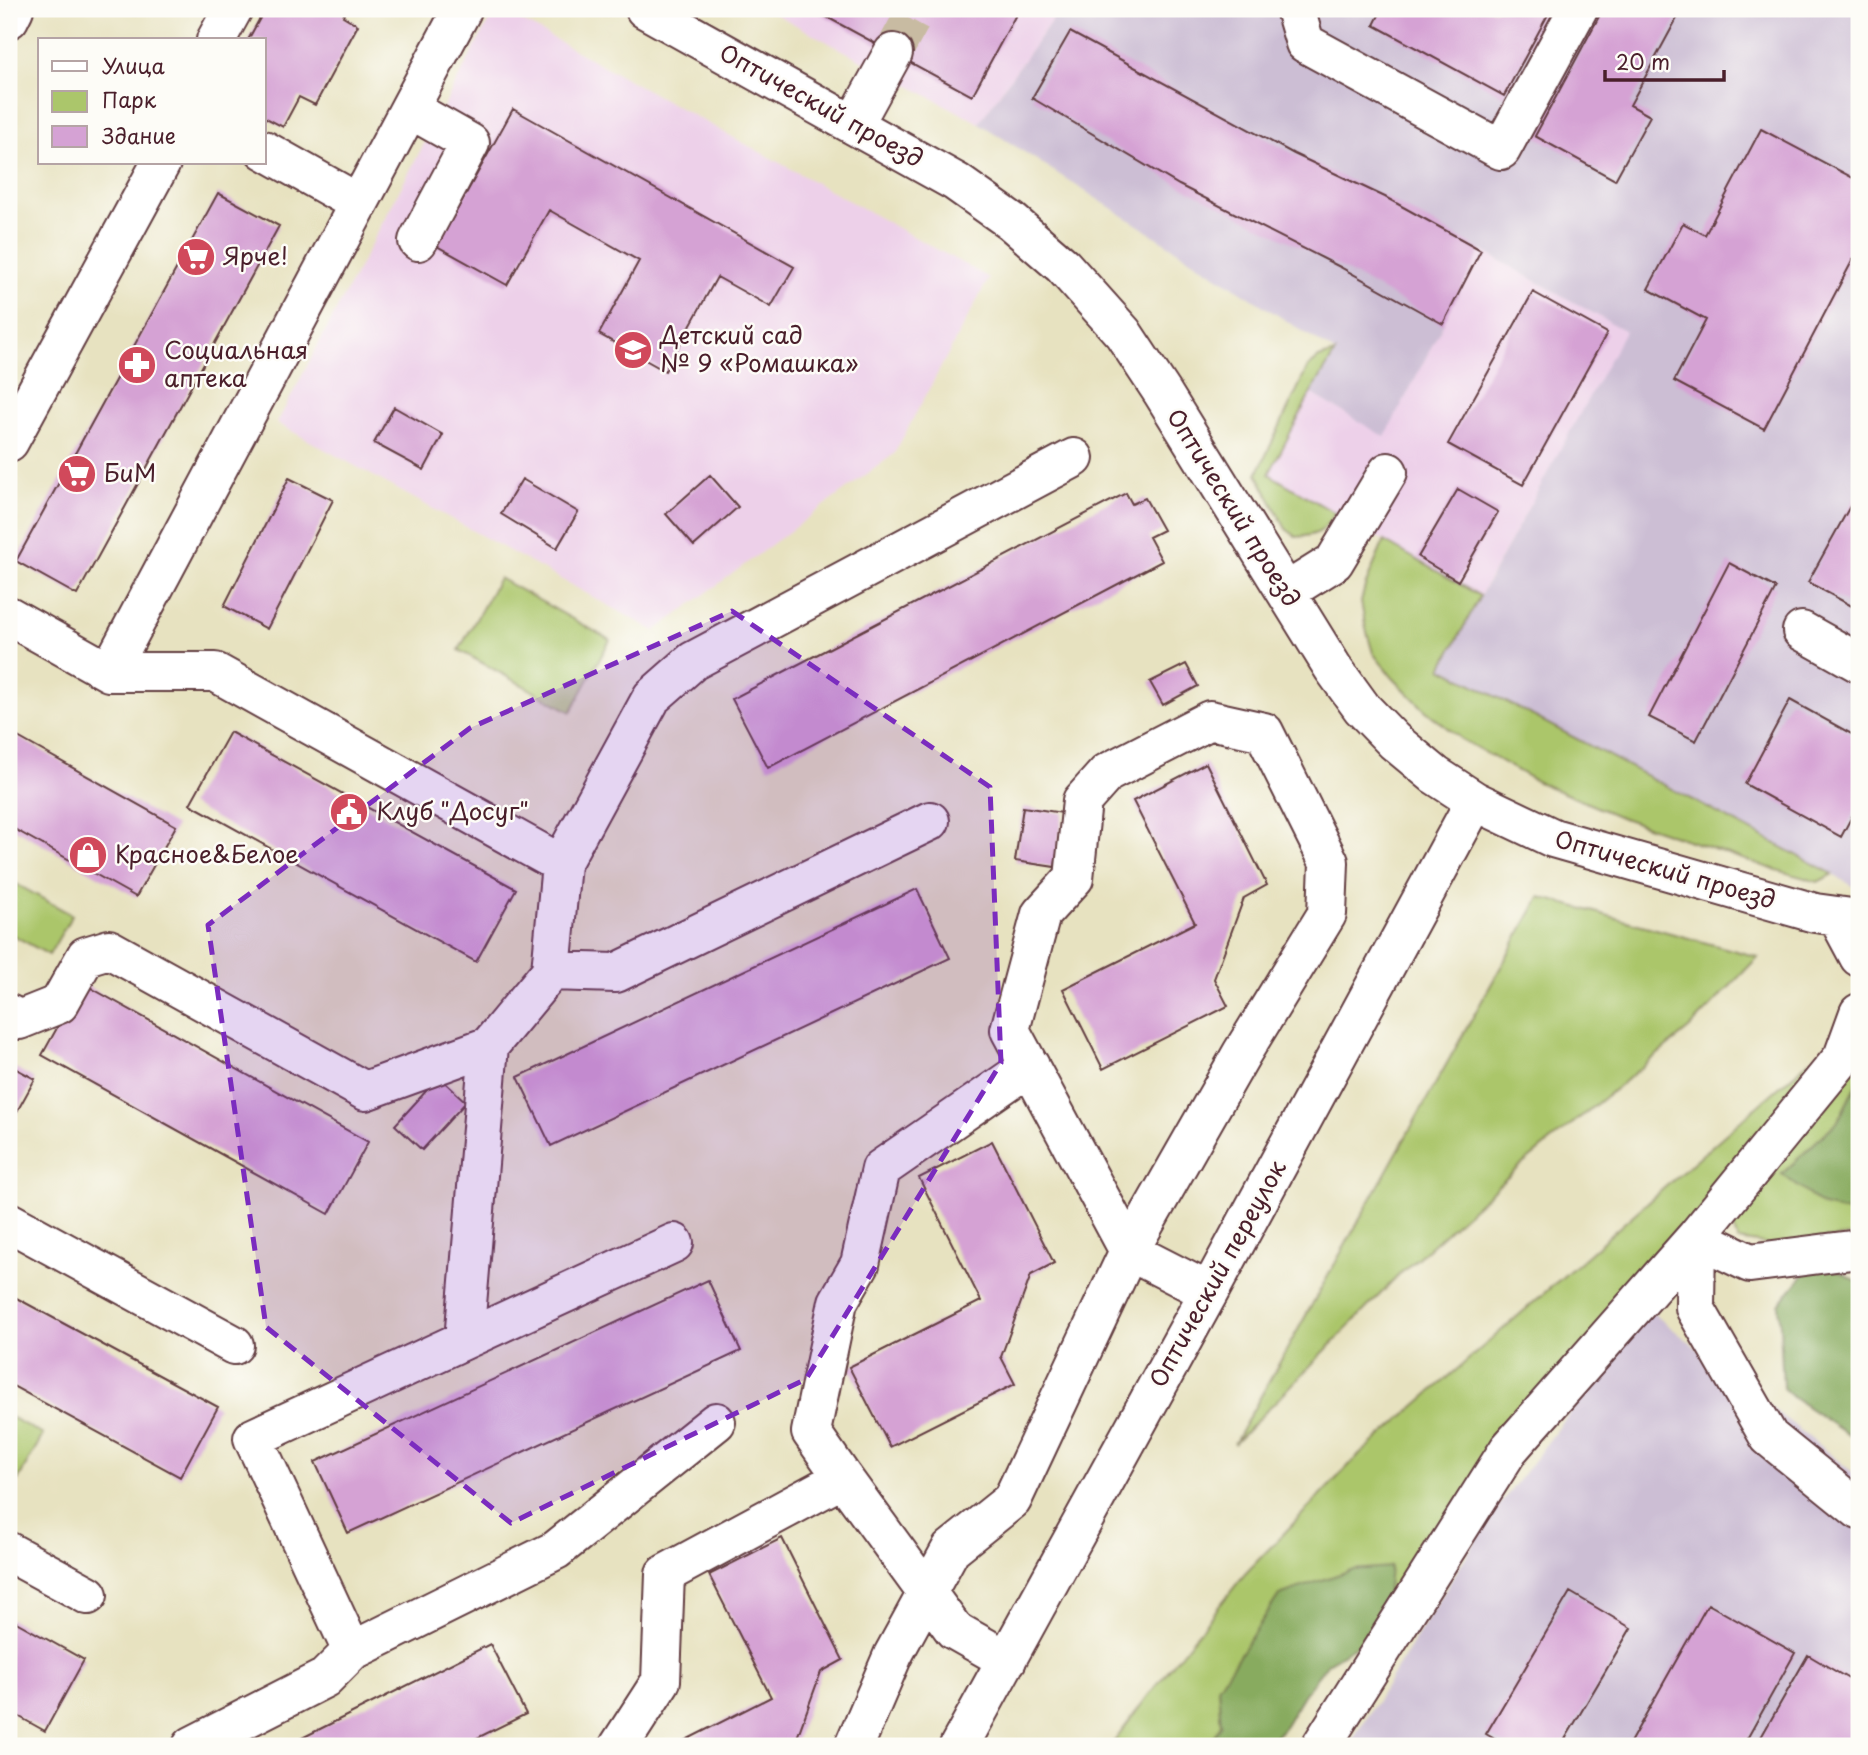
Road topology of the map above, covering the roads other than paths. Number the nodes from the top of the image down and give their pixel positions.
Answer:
1 (15, 9) edge
2 (233, 9) edge
3 (460, 9) edge
4 (645, 9) edge
5 (1295, 9) edge
6 (1578, 9) edge
7 (9, 19) edge
8 (217, 38) edge
9 (893, 53) tunnel mouth
10 (410, 109) junction
11 (854, 124) junction
12 (266, 151) edge
13 (161, 164) edge
14 (358, 203) junction
15 (418, 241) dead end
16 (9, 442) edge
17 (1073, 458) dead end
18 (1388, 472) dead end
19 (1286, 592) junction
20 (9, 616) edge
21 (1802, 631) dead end
22 (1859, 663) edge
23 (109, 672) junction
24 (1475, 801) junction
25 (930, 821) dead end
26 (561, 864) junction
27 (1848, 918) edge
28 (1859, 957) edge
29 (551, 971) junction
30 (1859, 1013) edge
31 (9, 1014) edge
32 (489, 1046) junction
33 (1030, 1066) junction
34 (9, 1222) edge
35 (1696, 1237) junction
36 (674, 1243) dead end
37 (1859, 1249) edge
38 (1129, 1251) junction
39 (1209, 1292) junction
40 (464, 1340) junction
41 (234, 1345) dead end
42 (716, 1422) dead end
43 (843, 1478) junction
44 (1859, 1510) edge
45 (9, 1552) edge
46 (927, 1594) junction
47 (88, 1595) dead end
48 (352, 1651) junction
49 (1007, 1660) junction
50 (192, 1746) edge
51 (618, 1746) edge
52 (855, 1746) edge
53 (959, 1746) edge
54 (1321, 1746) edge

1 - 7 street
2 - 8 street
3 - 10 street
4 - 11 street, Оптический проезд
5 - 6 street
9 - 11 street
10 - 14 street
10 - 15 street
11 - 19 street, Оптический проезд
12 - 14 street
13 - 16 street
14 - 23 street
17 - 26 street
18 - 19 street
19 - 24 street, Оптический проезд
20 - 23 street
21 - 22 street
23 - 26 street
24 - 27 street, Оптический проезд
24 - 39 street, Оптический переулок
25 - 29 street
26 - 29 street
27 - 28 street
29 - 32 street
30 - 35 street
31 - 32 street
32 - 40 street
33 - 38 street
33 - 38 street
33 - 43 street
34 - 41 street
35 - 37 street
35 - 44 street
35 - 54 street
36 - 40 street
38 - 39 street
38 - 46 street
39 - 49 street, Оптический переулок
40 - 48 street
42 - 48 street
43 - 46 street
43 - 51 street
45 - 47 street
46 - 49 street
46 - 52 street
48 - 50 street
49 - 53 street, Оптический переулок

